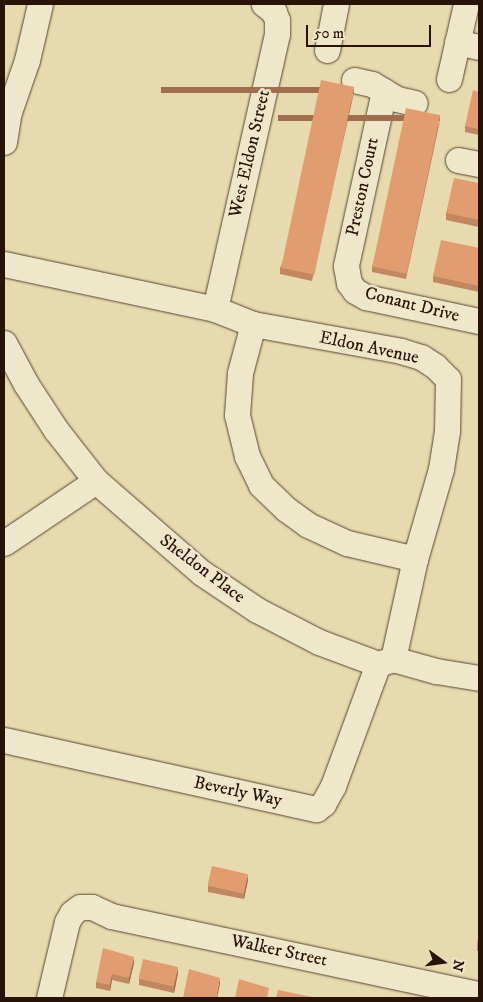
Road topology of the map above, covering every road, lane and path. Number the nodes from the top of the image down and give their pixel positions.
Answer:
1 (40, 4) edge
2 (264, 4) edge
3 (336, 4) edge
4 (466, 4) edge
5 (468, 45) edge
6 (327, 50) dead end
7 (449, 79) dead end
8 (354, 80) dead end
9 (384, 91) junction
10 (415, 103) dead end
11 (4, 142) edge
12 (4, 264) edge
13 (349, 283) joint
14 (215, 309) junction
15 (479, 321) edge
16 (252, 324) junction
17 (4, 343) edge
18 (96, 481) junction
19 (4, 543) edge
20 (415, 559) junction
21 (385, 662) junction
22 (479, 678) edge
23 (4, 740) edge
24 (479, 994) edge
25 (49, 998) edge

1 - 11 street
2 - 14 street, West Eldon Street
3 - 6 street
4 - 5 street
5 - 7 street
8 - 9 street
9 - 10 street
9 - 13 street, Preston Court
12 - 14 street, Eldon Avenue
13 - 15 street, Conant Drive
14 - 16 street, Eldon Avenue
16 - 20 street
16 - 20 street, Eldon Avenue
17 - 18 street, Sheldon Place
18 - 19 street
18 - 21 street, Sheldon Place
20 - 21 street, Eldon Avenue
21 - 22 street, Sheldon Place
21 - 23 street, Beverly Way
24 - 25 street, Walker Street

